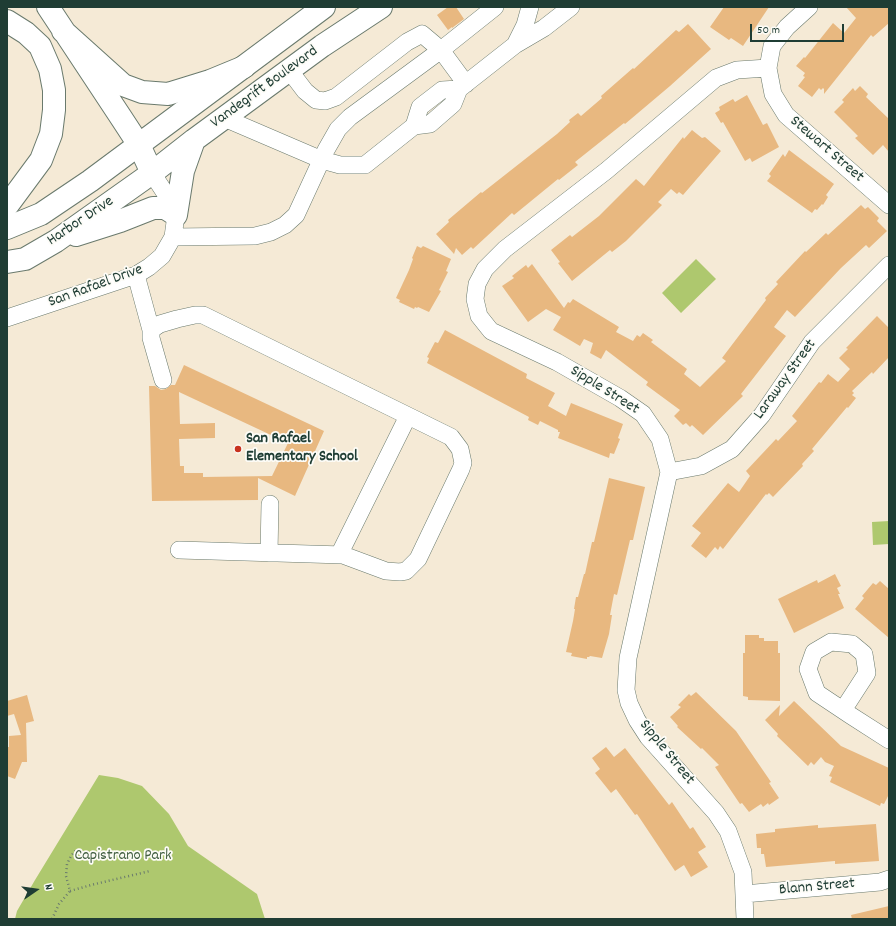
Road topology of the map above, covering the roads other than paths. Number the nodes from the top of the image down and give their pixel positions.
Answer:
1 (48, 7) edge
2 (324, 7) edge
3 (381, 7) edge
4 (495, 7) edge
5 (530, 7) edge
6 (571, 7) edge
7 (809, 7) edge
8 (7, 20) edge
9 (63, 30) junction
10 (515, 45) junction
11 (441, 50) junction
12 (244, 66) junction
13 (768, 68) junction
14 (289, 70) junction
15 (462, 87) junction
16 (224, 118) junction
17 (194, 140) junction
18 (139, 145) junction
19 (322, 160) junction
20 (152, 174) junction
21 (7, 206) edge
22 (889, 206) edge
23 (176, 215) junction
24 (7, 228) edge
25 (173, 237) junction
26 (56, 241) junction
27 (7, 262) edge
28 (889, 266) edge
29 (136, 275) junction
30 (7, 318) edge
31 (151, 330) junction
32 (163, 380) dead end
33 (408, 416) junction
34 (669, 472) junction
35 (270, 504) dead end
36 (179, 550) dead end
37 (269, 553) junction
38 (339, 555) junction
39 (843, 710) dead end
40 (889, 740) edge
41 (889, 879) edge
42 (744, 894) junction
43 (745, 919) edge

1 - 9 main road
2 - 12 main road, Vandegrift Boulevard
3 - 14 main road, Vandegrift Boulevard
4 - 11 street
5 - 10 street
6 - 10 street
7 - 13 street, Stewart Street
8 - 21 main road
9 - 12 main road
9 - 18 main road
10 - 15 street
11 - 14 street
11 - 15 street
11 - 19 street
12 - 18 main road, Vandegrift Boulevard
13 - 22 street, Stewart Street
13 - 34 street, Sipple Street
14 - 16 main road, Vandegrift Boulevard
15 - 19 street
16 - 17 main road, Vandegrift Boulevard
16 - 19 street
17 - 20 main road, Vandegrift Boulevard
17 - 23 main road
18 - 20 main road
18 - 24 main road, Harbor Drive
19 - 25 street
20 - 23 street
20 - 26 main road, Harbor Drive
23 - 25 street, San Rafael Drive
23 - 26 main road
25 - 29 street, San Rafael Drive
26 - 27 main road, Harbor Drive
28 - 34 street, Laraway Street
29 - 30 street, San Rafael Drive
29 - 31 street
31 - 32 street
31 - 33 street
33 - 38 street
33 - 38 street
34 - 42 street, Sipple Street
35 - 37 street
36 - 37 street
37 - 38 street
39 - 40 street
41 - 42 street, Blann Street
42 - 43 street, Sipple Street

